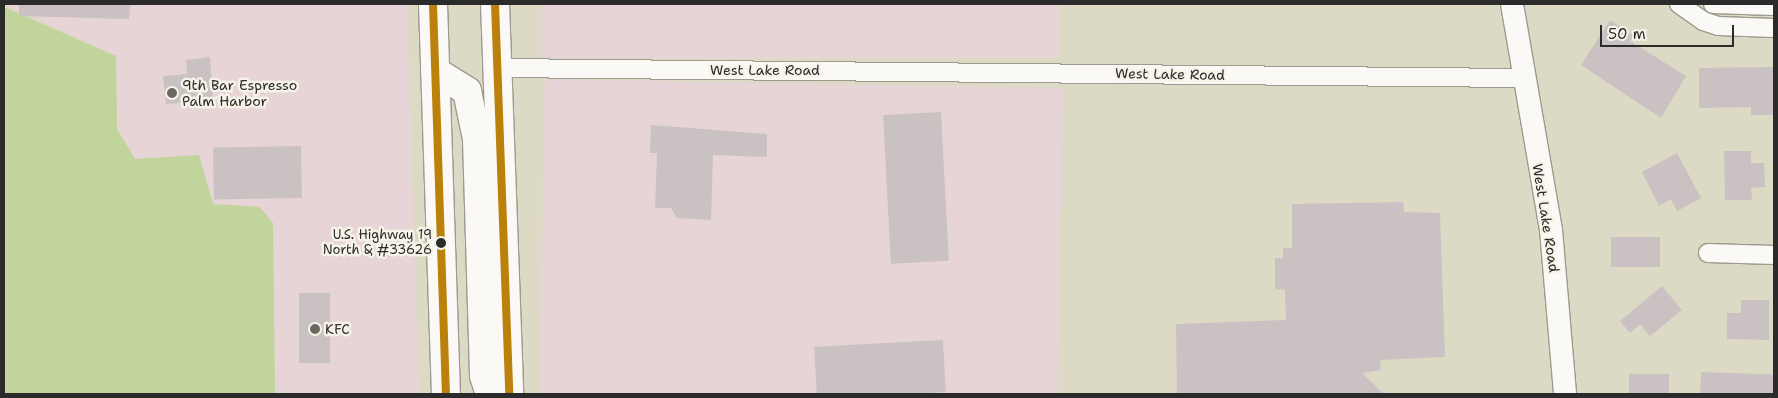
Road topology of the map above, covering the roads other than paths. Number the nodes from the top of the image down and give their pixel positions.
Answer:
1 (433, 4) edge
2 (495, 4) edge
3 (1512, 4) edge
4 (1679, 4) edge
5 (1714, 4) edge
6 (1774, 6) edge
7 (1774, 28) edge
8 (498, 68) junction
9 (435, 71) junction
10 (1522, 78) junction
11 (1708, 253) dead end
12 (1774, 255) edge
13 (446, 394) edge
14 (490, 394) edge
15 (509, 394) edge
16 (1565, 394) edge

1 - 9 highway
2 - 8 highway
3 - 10 street
4 - 7 street
5 - 6 street
8 - 10 street, West Lake Road
8 - 15 highway
9 - 13 highway
9 - 14 highway
10 - 16 street, West Lake Road
11 - 12 street

